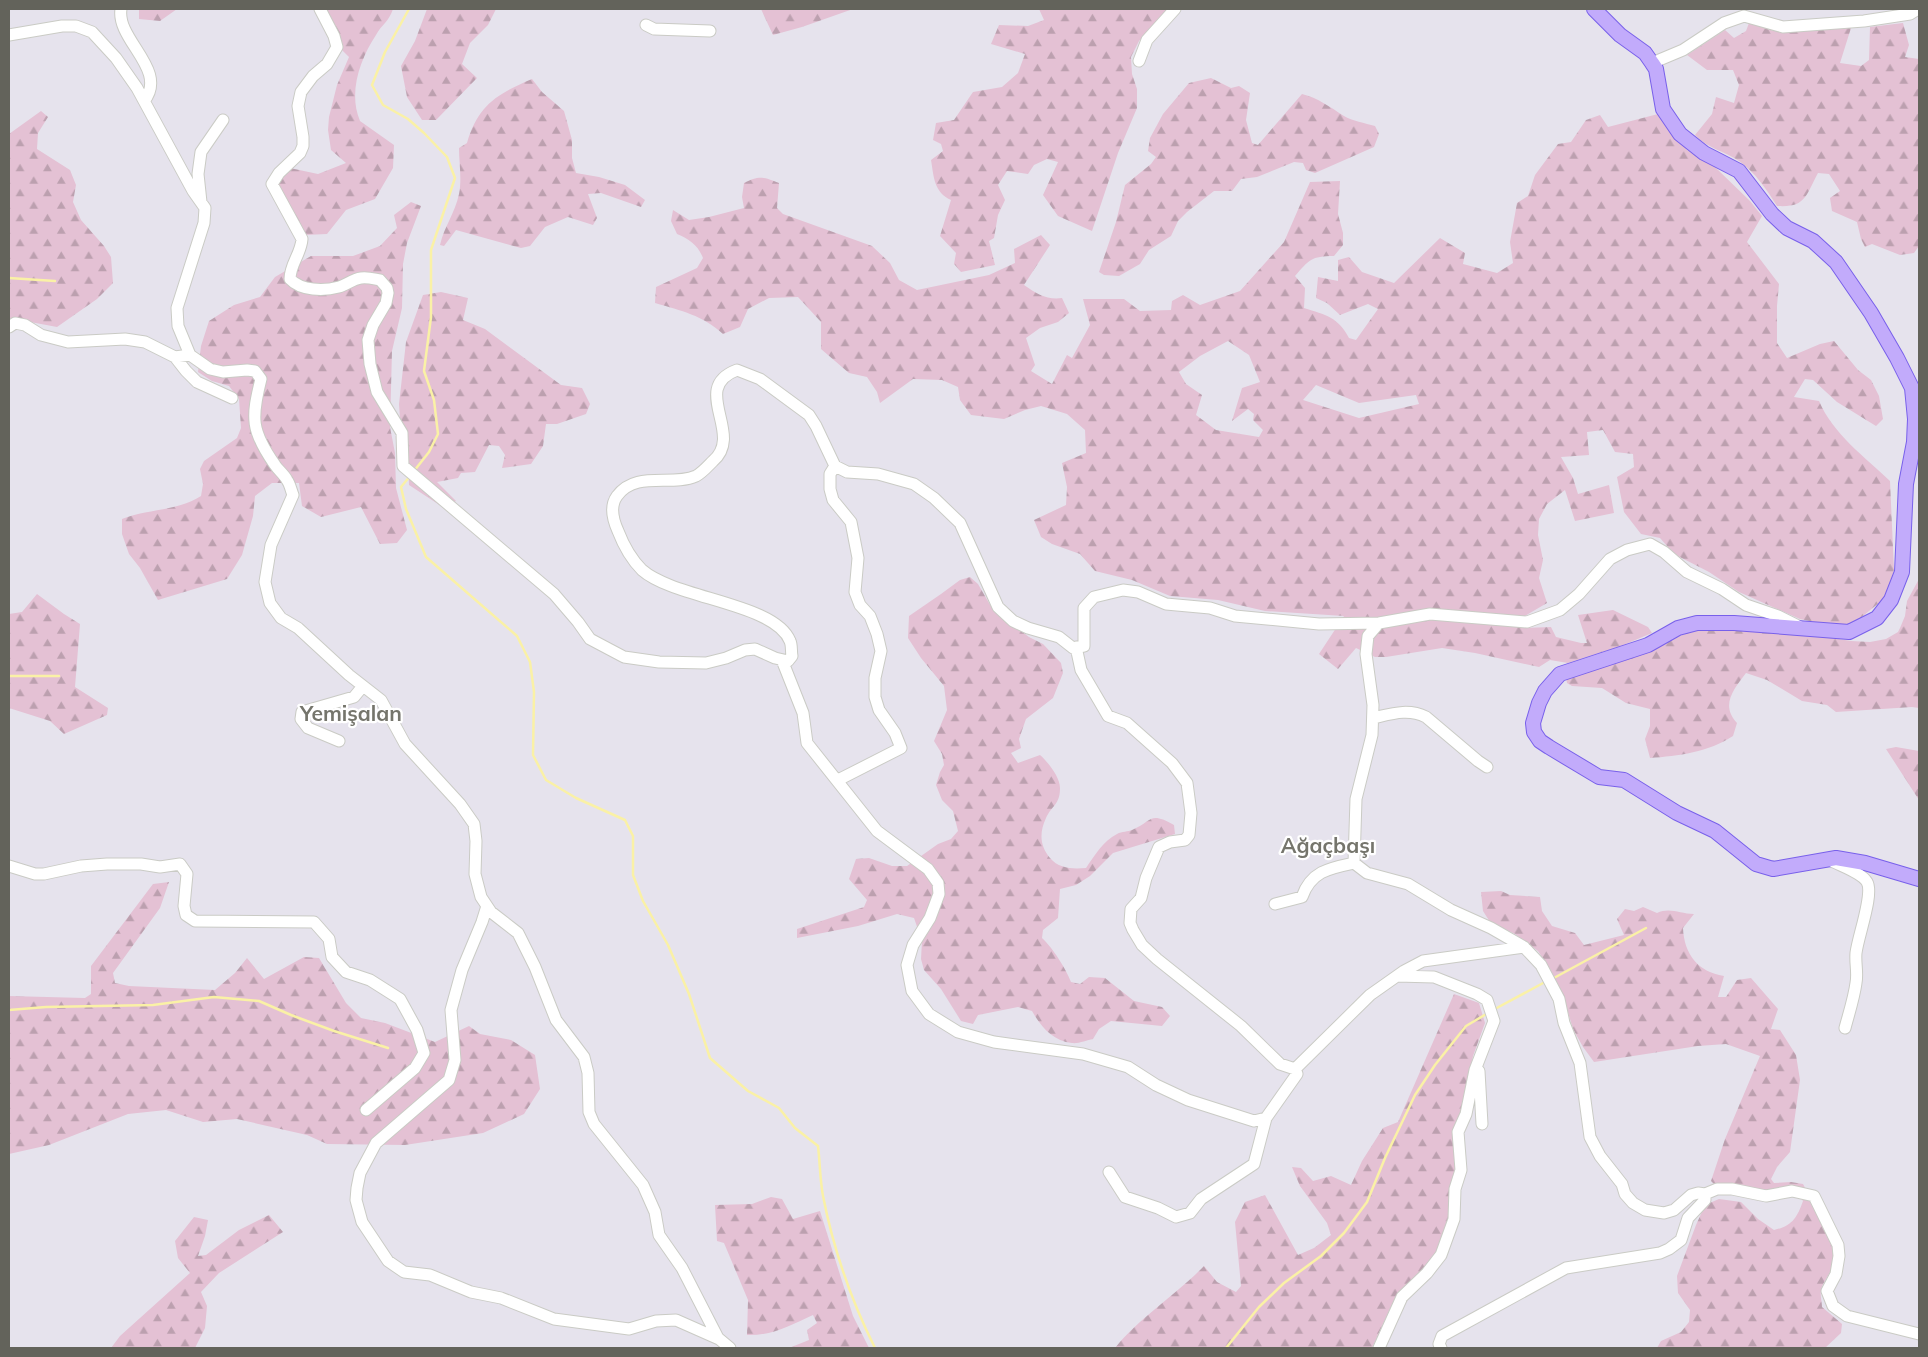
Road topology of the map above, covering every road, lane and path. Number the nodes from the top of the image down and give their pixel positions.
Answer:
1 (121, 9) edge
2 (320, 9) edge
3 (1175, 9) edge
4 (1594, 9) edge
5 (1918, 9) edge
6 (646, 25) dead end
7 (710, 31) dead end
8 (9, 35) edge
9 (1139, 61) dead end
10 (1652, 63) junction
11 (144, 101) junction
12 (222, 120) dead end
13 (201, 203) junction
14 (9, 327) edge
15 (190, 355) junction
16 (175, 357) junction
17 (232, 398) dead end
18 (835, 466) junction
19 (1378, 623) junction
20 (1804, 629) junction
21 (1076, 647) junction
22 (782, 660) junction
23 (364, 686) junction
24 (1373, 718) junction
25 (339, 741) dead end
26 (1487, 767) dead end
27 (838, 780) junction
28 (1828, 859) junction
29 (1354, 863) junction
30 (9, 866) edge
31 (1919, 879) edge
32 (1275, 904) dead end
33 (487, 906) junction
34 (1524, 947) junction
35 (1397, 976) junction
36 (1845, 1028) dead end
37 (1479, 1059) junction
38 (1295, 1069) junction
39 (366, 1110) dead end
40 (1266, 1118) junction
41 (1482, 1124) dead end
42 (1109, 1172) dead end
43 (1705, 1194) junction
44 (1919, 1334) edge
45 (721, 1343) edge
46 (1438, 1347) edge
47 (730, 1348) edge
48 (1380, 1348) edge

1 - 11 street
2 - 22 street
3 - 9 street
4 - 10 main road
5 - 10 street
6 - 7 street
8 - 11 street
10 - 20 main road
11 - 13 street
12 - 13 street
13 - 15 street
14 - 16 street
15 - 16 street
15 - 23 street
16 - 17 street
18 - 21 street
18 - 22 street
18 - 27 street
19 - 20 street
19 - 21 street
19 - 24 street
20 - 28 main road
21 - 38 street
22 - 27 street
23 - 25 street
23 - 33 street
24 - 26 street
24 - 29 street
27 - 40 street
28 - 31 main road
28 - 36 street
29 - 32 street
29 - 34 street
30 - 39 street
33 - 45 street
33 - 45 street
34 - 35 street
34 - 43 street
35 - 37 street
35 - 38 street
37 - 41 street
37 - 48 street
38 - 40 street
40 - 42 street
43 - 44 street
43 - 46 street
45 - 47 street

